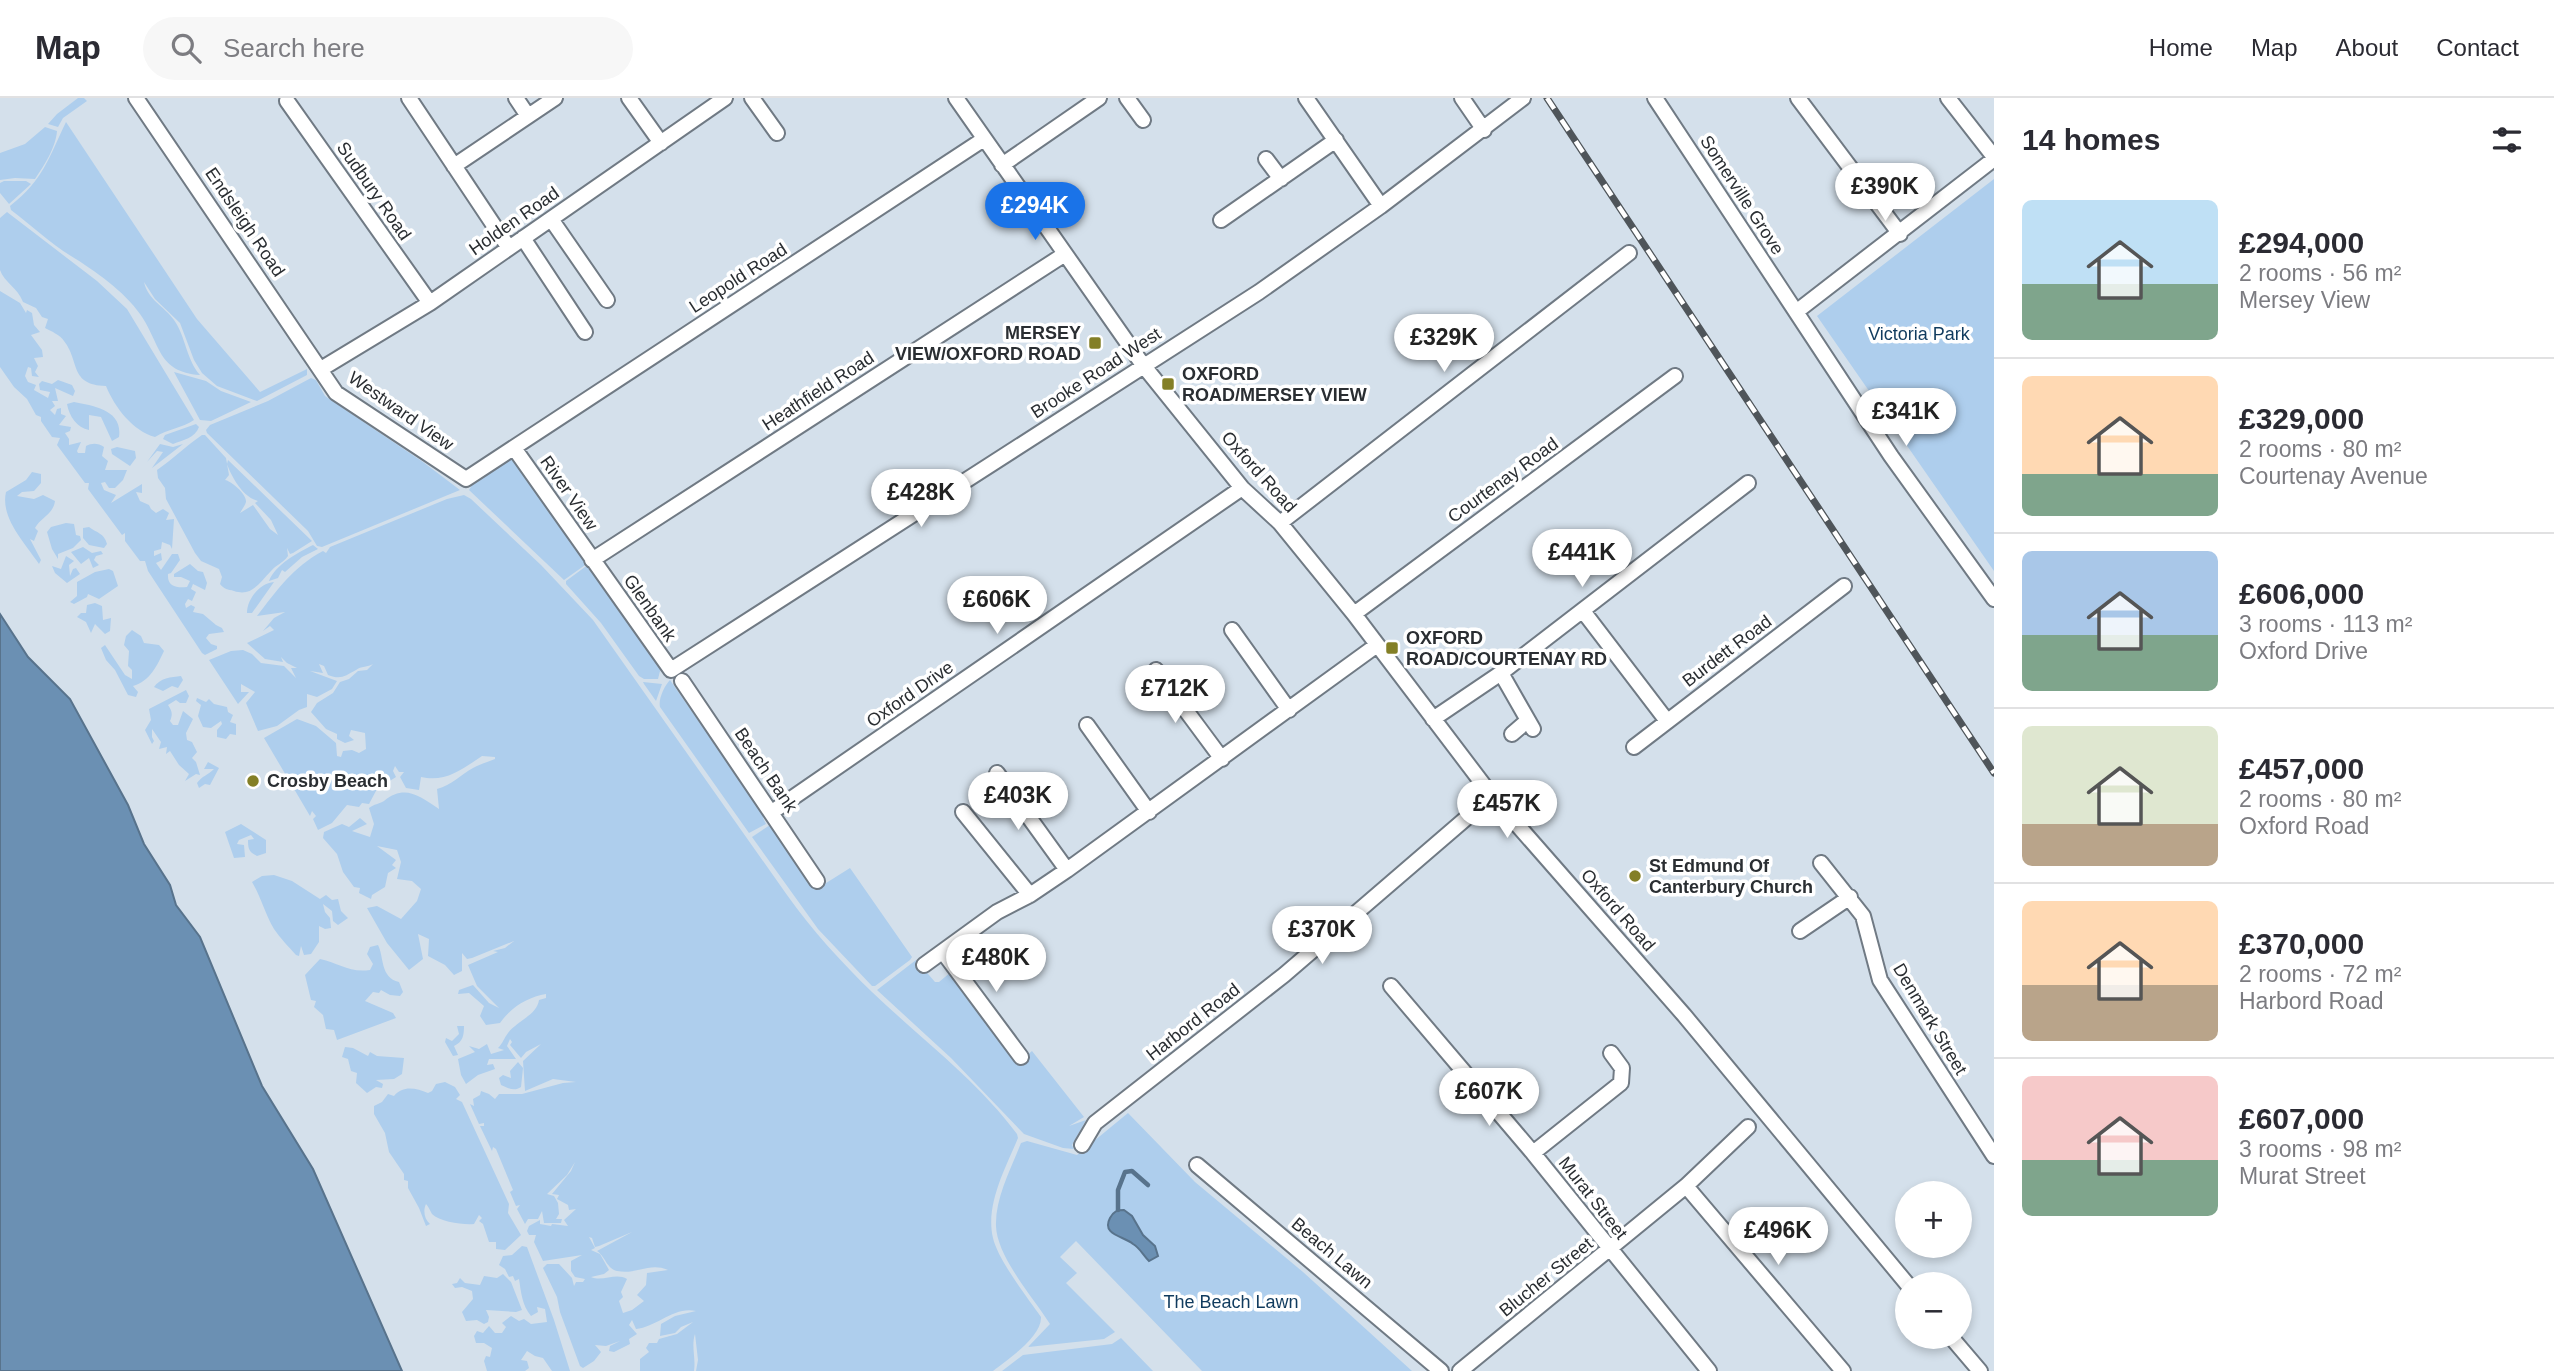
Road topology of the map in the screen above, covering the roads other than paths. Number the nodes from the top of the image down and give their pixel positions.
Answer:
1 (136, 98) edge
2 (409, 98) edge
3 (516, 98) edge
4 (555, 98) edge
5 (629, 98) edge
6 (725, 98) edge
7 (752, 98) edge
8 (956, 98) edge
9 (1099, 98) edge
10 (1126, 98) edge
11 (1306, 98) edge
12 (1462, 98) edge
13 (1523, 98) edge
14 (1655, 98) edge
15 (1798, 98) edge
16 (1948, 98) edge
17 (287, 101) dead end
18 (528, 116) junction
19 (1143, 120) dead end
20 (1484, 130) junction
21 (778, 133) dead end
22 (984, 139) junction
23 (1335, 140) junction
24 (661, 143) junction
25 (1994, 158) edge
26 (1266, 159) dead end
27 (1002, 165) junction
28 (454, 166) junction
29 (1281, 178) junction
30 (1381, 206) junction
31 (551, 219) junction
32 (1221, 220) dead end
33 (1900, 234) junction
34 (523, 238) junction
35 (509, 248) junction
36 (1629, 253) dead end
37 (1065, 254) junction
38 (607, 300) dead end
39 (430, 303) junction
40 (1796, 312) junction
41 (585, 332) dead end
42 (1143, 365) junction
43 (321, 369) junction
44 (1675, 376) dead end
45 (514, 448) junction
46 (466, 479) joint
47 (1748, 483) dead end
48 (1242, 488) junction
49 (1280, 523) junction
50 (592, 560) junction
51 (1843, 586) dead end
52 (1994, 599) edge
53 (1583, 611) junction
54 (1354, 614) junction
55 (1232, 630) dead end
56 (1377, 645) junction
57 (680, 664) joint
58 (1156, 670) dead end
59 (1502, 673) junction
60 (682, 681) dead end
61 (1289, 710) junction
62 (1433, 719) junction
63 (1667, 721) junction
64 (1087, 725) dead end
65 (1512, 734) dead end
66 (1634, 747) dead end
67 (1222, 759) junction
68 (997, 773) dead end
69 (1492, 796) junction
70 (772, 812) junction
71 (963, 812) dead end
72 (1149, 812) junction
73 (1821, 863) dead end
74 (1068, 870) junction
75 (817, 881) dead end
76 (1030, 895) junction
77 (1850, 897) junction
78 (1800, 931) dead end
79 (943, 951) junction
80 (924, 965) dead end
81 (1391, 986) dead end
82 (1611, 1053) dead end
83 (1021, 1057) dead end
84 (1748, 1127) dead end
85 (1082, 1145) dead end
86 (1993, 1151) edge
87 (1533, 1153) junction
88 (1198, 1165) dead end
89 (1686, 1186) junction
90 (1610, 1250) junction
91 (1898, 1272) edge
92 (1961, 1349) edge
93 (1441, 1371) edge
94 (1460, 1371) edge
95 (1709, 1371) edge
96 (1843, 1371) edge
97 (1980, 1371) edge

1 - 43 street, Endsleigh Road
2 - 28 street
3 - 18 street
4 - 18 street
5 - 24 street
6 - 24 street, Holden Road
7 - 21 street
8 - 22 street, Oxford Road
9 - 27 street
10 - 19 street
11 - 23 street
12 - 20 street
13 - 20 street, Brooke Road West
14 - 40 street, Somerville Grove
15 - 33 street
16 - 25 street
17 - 39 street, Sudbury Road
18 - 28 street
20 - 30 street, Brooke Road West
22 - 27 street, Oxford Road
22 - 45 street, Leopold Road
23 - 29 street
23 - 30 street
24 - 31 street, Holden Road
25 - 33 street
26 - 29 street
27 - 37 street, Oxford Road
28 - 35 street
29 - 32 street
30 - 42 street, Brooke Road West
31 - 34 street, Holden Road
31 - 38 street
33 - 40 street
34 - 35 street, Holden Road
34 - 41 street
35 - 39 street, Holden Road
36 - 49 street
37 - 42 street, Oxford Road
37 - 50 street, Heathfield Road
39 - 43 street, Holden Road
40 - 52 street, Somerville Grove
42 - 48 street, Oxford Road
42 - 57 street, Brooke Road West
43 - 46 street, Westward View
44 - 54 street, Courtenay Road
45 - 46 street, Leopold Road
45 - 50 street, River View
47 - 53 street
48 - 49 street, Oxford Road
48 - 70 street, Oxford Drive
49 - 54 street, Oxford Road
50 - 57 street, Glenbank
51 - 63 street, Burdett Road
53 - 59 street
53 - 63 street
54 - 56 street, Oxford Road
55 - 61 street
56 - 61 street
56 - 62 street, Oxford Road
58 - 67 street
59 - 62 street
59 - 65 street
60 - 70 street, Beach Bank
61 - 67 street
62 - 69 street, Oxford Road
63 - 66 street, Burdett Road
64 - 72 street
67 - 72 street
68 - 74 street
69 - 85 street, Harbord Road
69 - 91 street, Oxford Road
70 - 75 street, Beach Bank
71 - 76 street
72 - 74 street
73 - 77 street, Denmark Street
74 - 76 street
76 - 79 street
77 - 78 street
77 - 86 street, Denmark Street
79 - 80 street
79 - 83 street
81 - 87 street, Murat Street
82 - 87 street
84 - 89 street, Blucher Street
87 - 90 street, Murat Street
88 - 93 street, Beach Lawn
89 - 90 street, Blucher Street
89 - 96 street
90 - 94 street, Blucher Street
90 - 95 street, Murat Street
92 - 97 street

